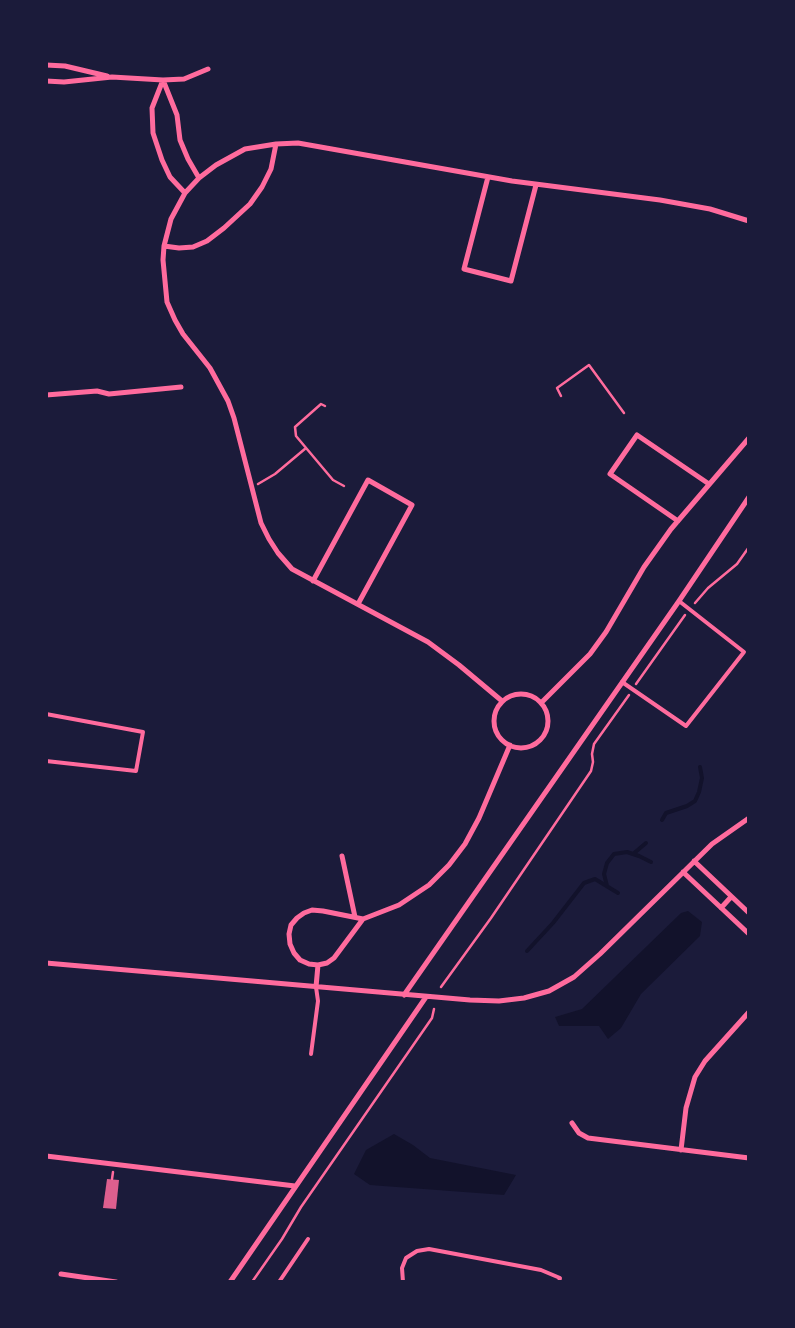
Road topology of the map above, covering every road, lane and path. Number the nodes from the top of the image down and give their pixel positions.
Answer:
1 (46, 65) edge
2 (208, 69) dead end
3 (112, 78) junction
4 (163, 80) junction
5 (46, 81) edge
6 (276, 144) junction
7 (488, 177) junction
8 (199, 178) junction
9 (536, 185) junction
10 (185, 193) junction
11 (749, 221) edge
12 (164, 246) junction
13 (181, 387) dead end
14 (46, 395) edge
15 (561, 396) dead end
16 (325, 406) dead end
17 (624, 413) dead end
18 (749, 438) edge
19 (306, 448) junction
20 (709, 484) junction
21 (252, 486) junction
22 (344, 486) dead end
23 (749, 497) edge
24 (678, 521) junction
25 (749, 547) edge
26 (313, 581) junction
27 (679, 601) junction
28 (358, 604) junction
29 (690, 610) junction
30 (622, 682) junction
31 (633, 689) junction
32 (502, 701) junction
33 (541, 703) junction
34 (46, 714) edge
35 (510, 745) junction
36 (46, 761) edge
37 (749, 818) edge
38 (342, 856) dead end
39 (694, 861) junction
40 (683, 872) junction
41 (731, 897) junction
42 (721, 908) junction
43 (749, 913) edge
44 (355, 917) junction
45 (363, 919) junction
46 (749, 934) edge
47 (46, 963) edge
48 (318, 965) junction
49 (316, 987) junction
50 (441, 987) dead end
51 (404, 995) junction
52 (426, 996) junction
53 (434, 1009) dead end
54 (749, 1012) edge
55 (311, 1054) dead end
56 (572, 1123) dead end
57 (681, 1150) junction
58 (46, 1156) edge
59 (749, 1158) edge
60 (113, 1172) dead end
61 (112, 1179) dead end
62 (296, 1186) junction
63 (308, 1239) dead end
64 (61, 1274) dead end
65 (116, 1282) edge
66 (230, 1282) edge
67 (252, 1282) edge
68 (279, 1282) edge
69 (403, 1282) edge
70 (559, 1282) edge

1 - 3 street
2 - 4 street
3 - 4 street
3 - 5 street
4 - 8 street
4 - 10 street
6 - 7 street
6 - 8 street
6 - 12 street
7 - 9 street
7 - 9 street
8 - 10 street
9 - 11 street
10 - 12 street
12 - 21 street
13 - 14 street
15 - 17 path
16 - 19 path
18 - 20 street
19 - 21 path
19 - 22 path
20 - 24 street
20 - 24 street
21 - 26 street
23 - 27 street
24 - 33 street
25 - 29 path
26 - 28 street
26 - 28 street
27 - 29 lane
27 - 30 street
28 - 32 street
29 - 31 path
29 - 31 lane
30 - 31 lane
30 - 51 street
31 - 50 path
32 - 33 street
32 - 35 street
33 - 35 street
34 - 36 lane
35 - 45 street
37 - 39 street
38 - 44 street
39 - 40 street
39 - 41 street
40 - 42 street
40 - 52 street
41 - 42 street
41 - 43 street
42 - 46 street
44 - 45 street
44 - 48 street
45 - 48 street
47 - 49 street
48 - 49 street
49 - 51 street
49 - 55 lane
51 - 52 street
52 - 62 street
53 - 67 path
54 - 57 street
56 - 57 street
57 - 59 street
58 - 62 street
60 - 61 path
62 - 66 street
63 - 68 lane
64 - 65 street
69 - 70 lane

